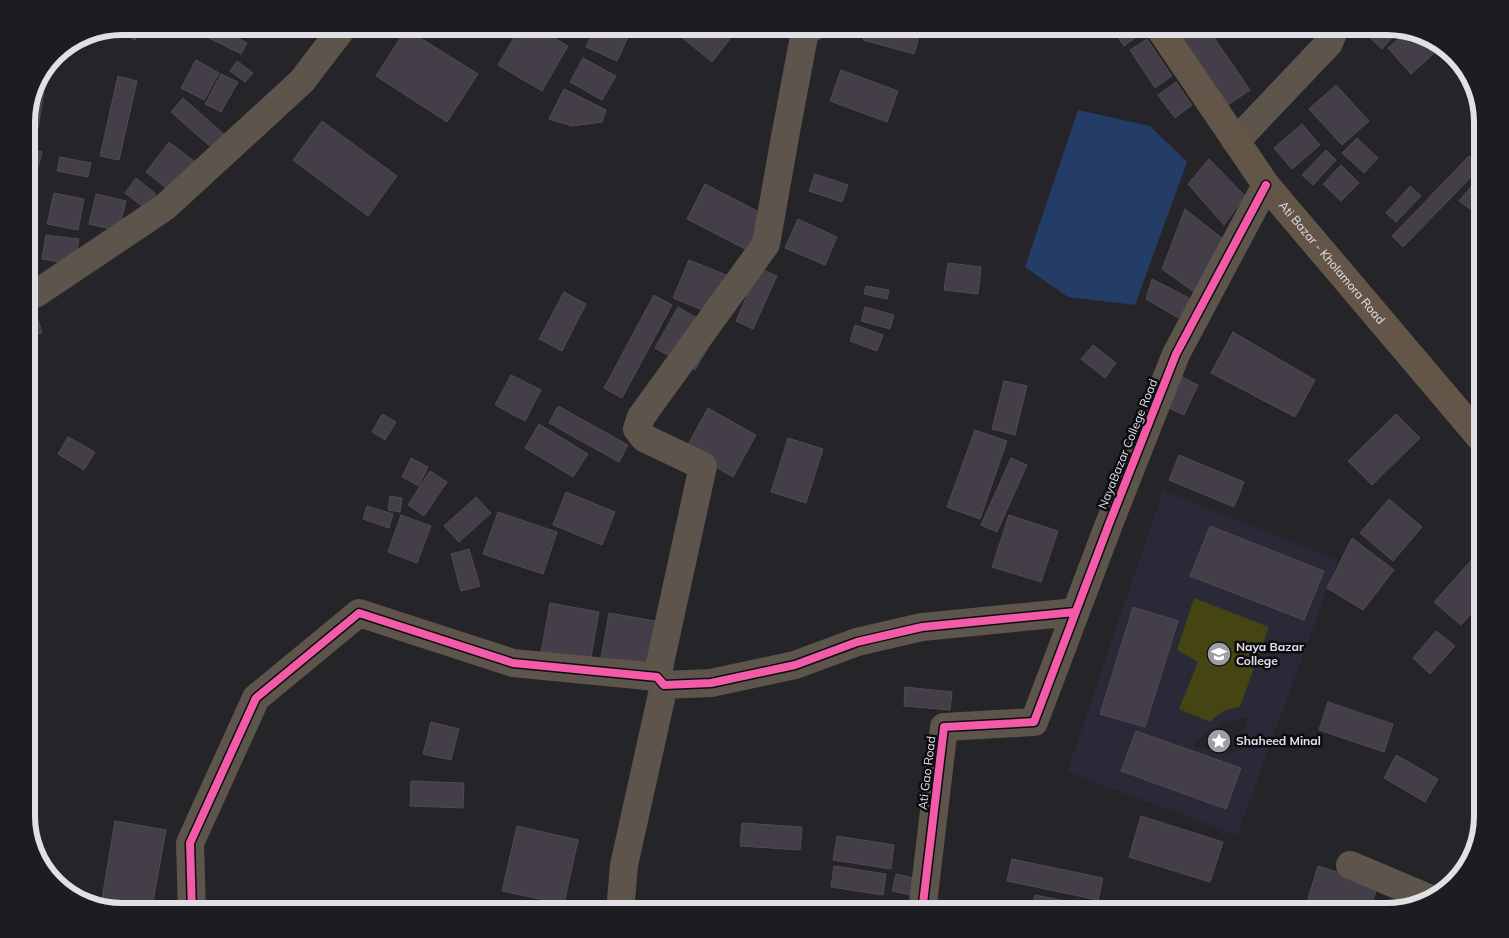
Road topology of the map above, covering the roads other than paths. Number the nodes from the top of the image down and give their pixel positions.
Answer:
1 (337, 35) edge
2 (804, 35) edge
3 (1164, 35) edge
4 (1332, 35) edge
5 (1236, 141) junction
6 (1266, 185) junction
7 (35, 293) edge
8 (1474, 430) edge
9 (1075, 612) junction
10 (661, 681) junction
11 (1034, 722) joint
12 (1350, 865) dead end
13 (1422, 895) edge
14 (192, 903) edge
15 (621, 903) edge
16 (923, 903) edge

1 - 7 street
2 - 10 street
3 - 5 main road, Ati Bazar - Kholamora Road
4 - 5 street
5 - 6 main road, Ati Bazar - Kholamora Road
6 - 8 main road, Ati Bazar - Kholamora Road
6 - 9 street, NayaBazar College Road
9 - 10 street
9 - 11 street, NayaBazar College Road
10 - 14 street
10 - 15 street
11 - 16 street, Ati Gao Road
12 - 13 street

